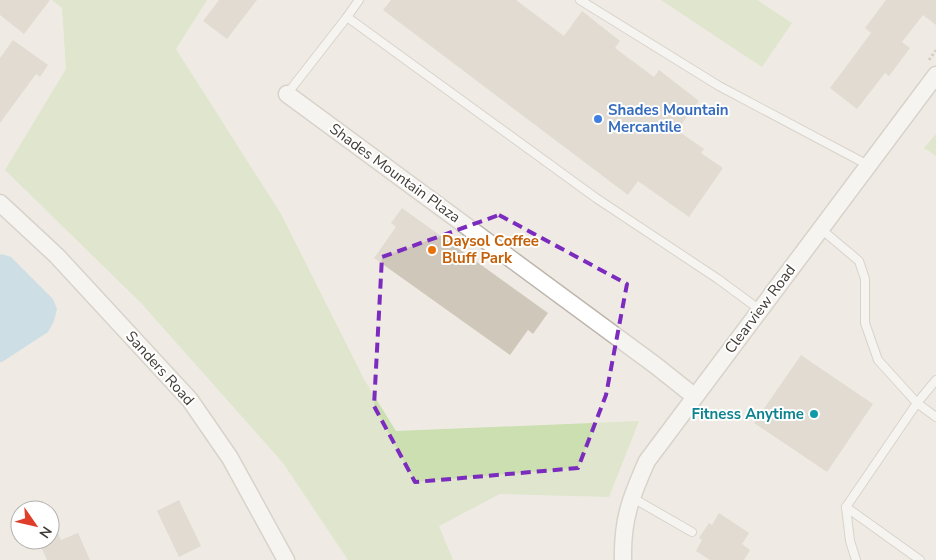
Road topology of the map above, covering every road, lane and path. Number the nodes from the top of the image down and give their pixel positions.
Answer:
1 (359, 0) edge
2 (580, 0) edge
3 (347, 17) junction
4 (936, 75) edge
5 (287, 94) joint
6 (868, 165) junction
7 (0, 203) edge
8 (821, 230) junction
9 (760, 310) junction
10 (936, 380) edge
11 (694, 396) junction
12 (918, 403) junction
13 (936, 417) edge
14 (631, 497) junction
15 (846, 507) junction
16 (692, 532) dead end
17 (286, 560) edge
18 (623, 560) edge
19 (856, 560) edge
20 (920, 560) edge

1 - 3 lane
2 - 6 lane
3 - 5 lane
3 - 9 lane
4 - 6 street, Clearview Road
5 - 11 street, Shades Mountain Plaza
6 - 8 street, Clearview Road
7 - 17 street, Sanders Road
8 - 9 street, Clearview Road
8 - 12 lane
9 - 11 street, Clearview Road
10 - 12 lane
11 - 14 street, Clearview Road
12 - 13 lane
12 - 15 lane
14 - 16 lane
14 - 18 street, Clearview Road
15 - 19 lane
15 - 20 lane

